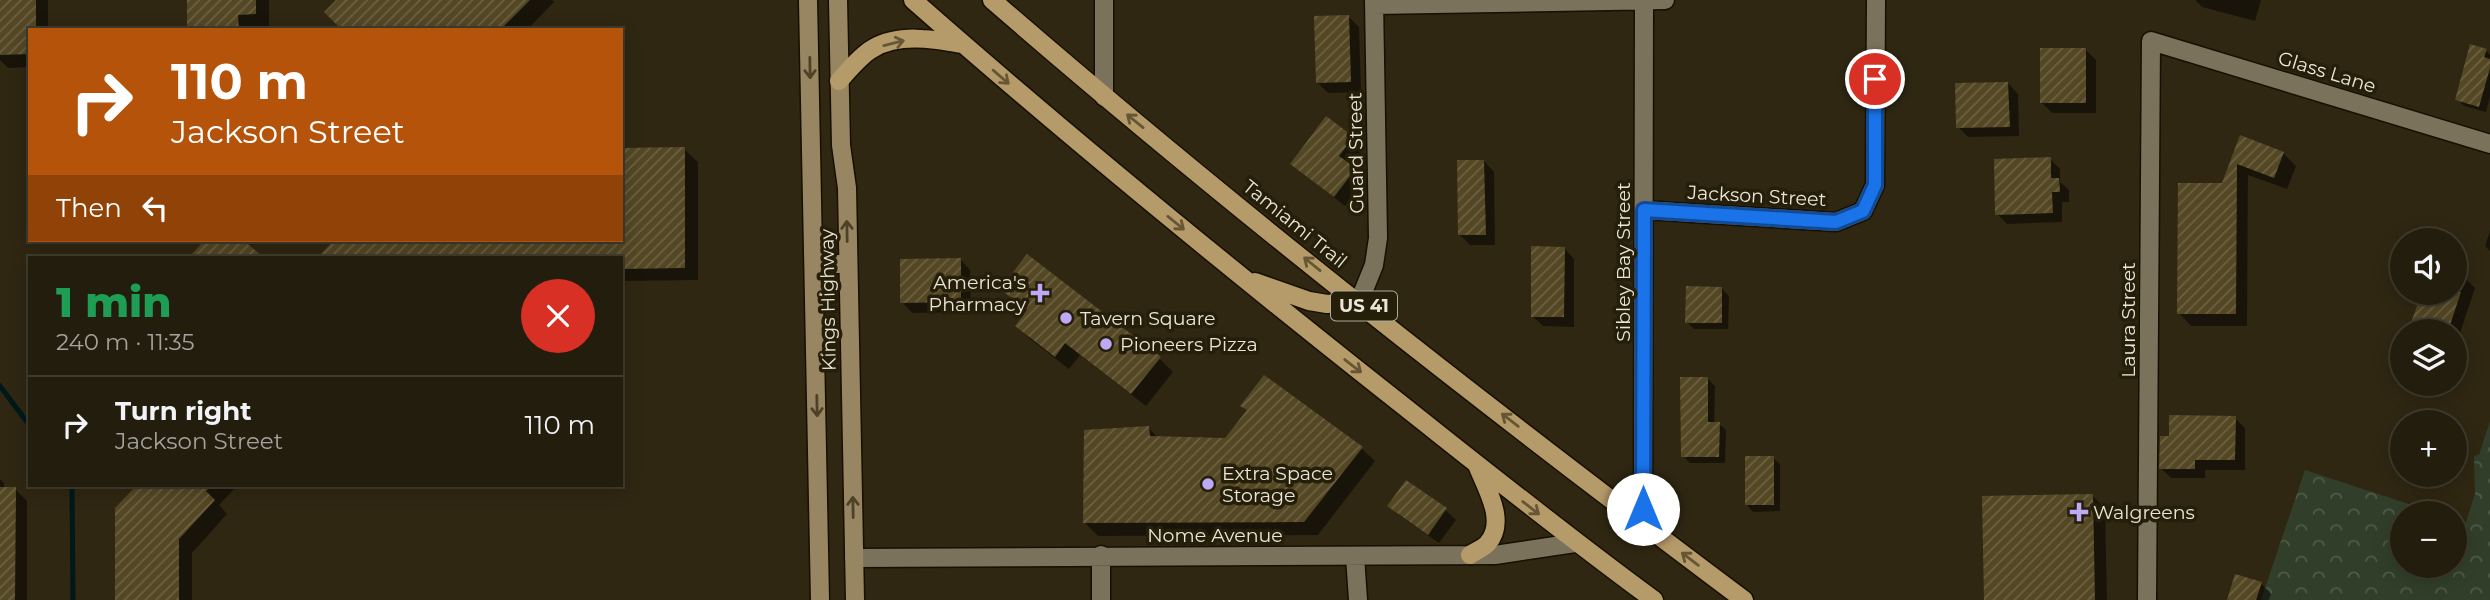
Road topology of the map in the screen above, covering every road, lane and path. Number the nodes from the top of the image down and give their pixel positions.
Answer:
1 (808, 0) edge
2 (838, 0) edge
3 (913, 0) edge
4 (992, 0) edge
5 (1104, 0) edge
6 (1644, 0) edge
7 (1665, 0) edge
8 (1876, 0) edge
9 (1374, 2) edge
10 (2151, 41) joint
11 (963, 44) junction
12 (839, 80) junction
13 (1104, 97) junction
14 (2490, 144) edge
15 (1644, 210) junction
16 (814, 264) junction
17 (848, 264) junction
18 (1245, 279) junction
19 (1359, 302) junction
20 (1477, 465) junction
21 (1643, 524) junction
22 (1575, 543) junction
23 (1101, 555) junction
24 (1470, 555) junction
25 (1356, 556) junction
26 (854, 558) junction
27 (820, 600) edge
28 (855, 600) edge
29 (1101, 600) edge
30 (1358, 600) edge
31 (1654, 600) edge
32 (1744, 600) edge
33 (2147, 600) edge

1 -> 16 main road, Kings Highway
2 - 12 main road, Kings Highway
3 - 11 main road, US 41
4 - 13 main road, Tamiami Trail / US 41
5 - 13 street
6 - 7 street
6 - 9 street
6 - 15 street, Sibley Bay Street
8 - 15 street, Jackson Street
9 - 19 street, Guard Street
10 - 14 street, Glass Lane
10 - 33 street, Laura Street
12 -> 11 main road
11 -> 18 main road, US 41
17 -> 12 main road, Kings Highway
19 -> 13 main road, Tamiami Trail / US 41
15 - 21 street, Sibley Bay Street
16 - 17 main road
16 -> 27 main road, Kings Highway
26 -> 17 main road, Kings Highway
18 - 19 main road
18 -> 20 main road, US 41
21 -> 19 main road, Tamiami Trail / US 41
20 -> 22 main road, US 41
20 - 24 main road
32 -> 21 main road, Tamiami Trail / US 41
22 - 24 street, Nome Avenue
22 - 31 main road, US 41
23 - 25 street, Nome Avenue
23 - 26 street, Nome Avenue
23 - 29 street
24 - 25 street, Nome Avenue
25 - 30 street
26 - 28 main road, Kings Highway

